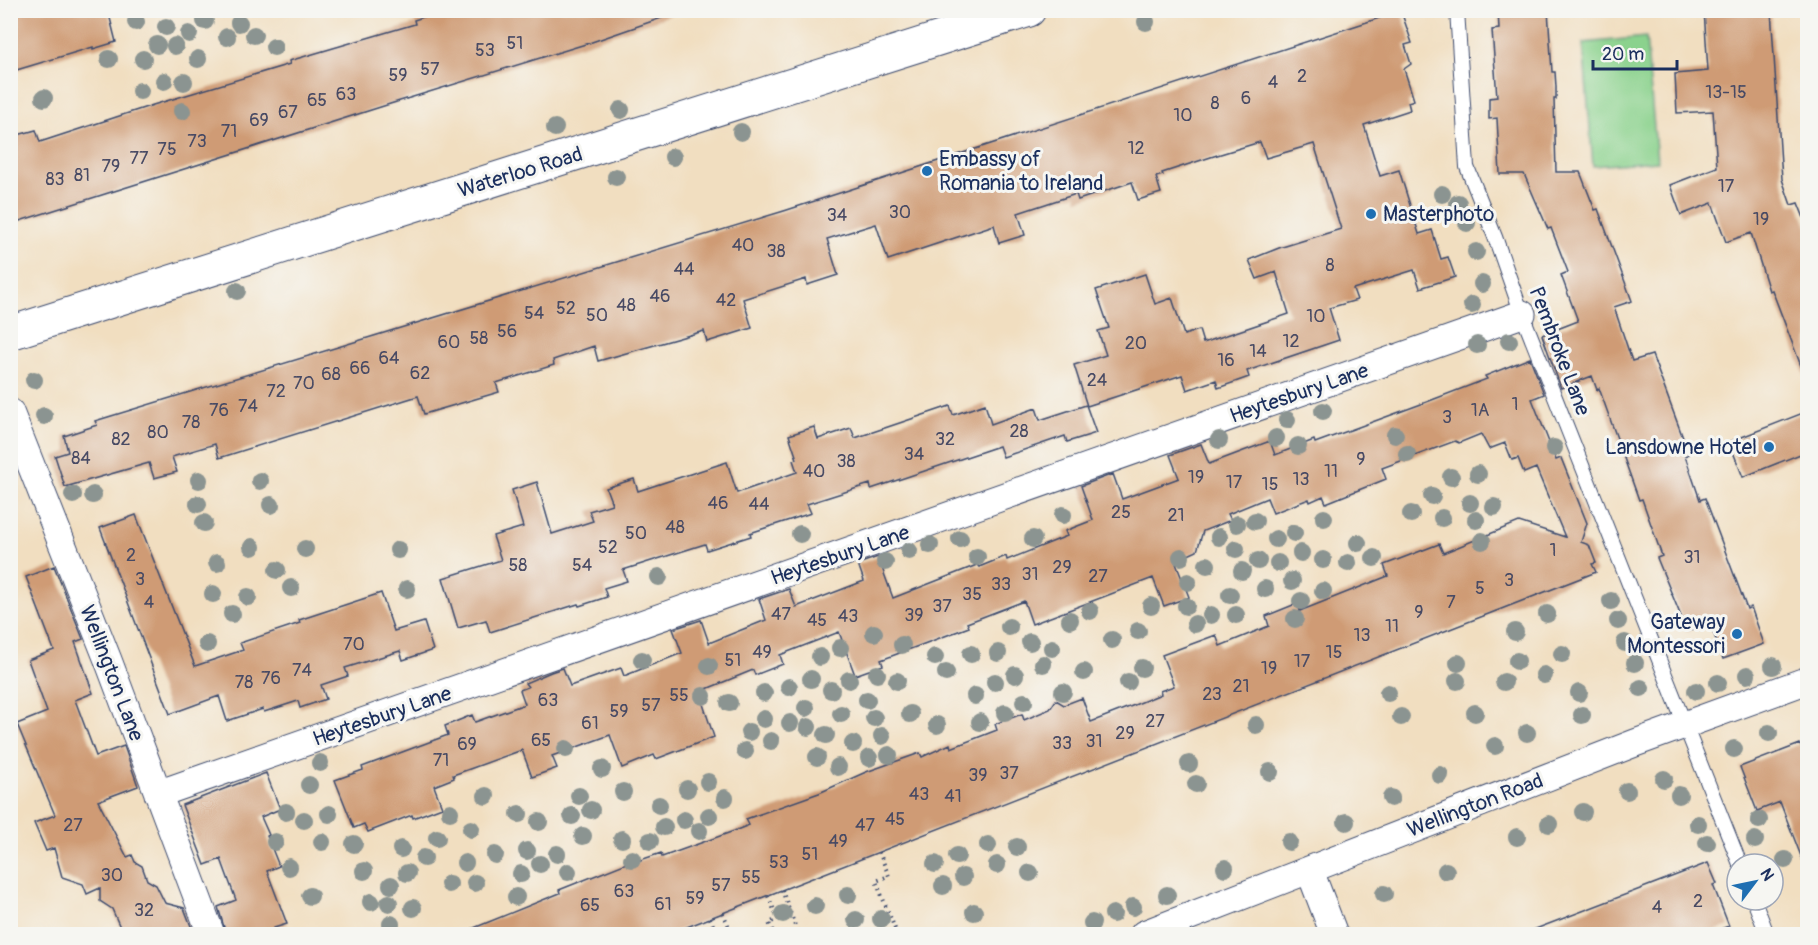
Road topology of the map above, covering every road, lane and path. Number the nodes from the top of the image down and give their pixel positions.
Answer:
1 (1029, 10) edge
2 (1456, 10) edge
3 (1522, 314) junction
4 (10, 333) edge
5 (10, 412) edge
6 (1808, 680) edge
7 (1684, 725) junction
8 (158, 794) junction
9 (879, 852) dead end
10 (1735, 852) edge
11 (1310, 871) junction
12 (782, 890) dead end
13 (768, 896) dead end
14 (1759, 912) edge
15 (723, 913) dead end
16 (710, 918) dead end
17 (211, 934) edge
18 (717, 934) edge
19 (732, 934) edge
20 (774, 934) edge
21 (798, 934) edge
22 (897, 934) edge
23 (1144, 934) edge
24 (1334, 934) edge
25 (1767, 934) edge

1 - 4 street, Waterloo Road
2 - 3 lane, Pembroke Lane
3 - 7 lane, Pembroke Lane
3 - 8 street, Heytesbury Lane
5 - 8 street, Wellington Lane
6 - 7 street, Wellington Road
7 - 10 lane, Pembroke Lane
7 - 11 street, Wellington Road
8 - 17 street, Wellington Lane
9 - 22 path
11 - 23 street, Wellington Road
11 - 24 street
12 - 21 path
13 - 20 path
14 - 25 lane
15 - 19 path
16 - 18 path

